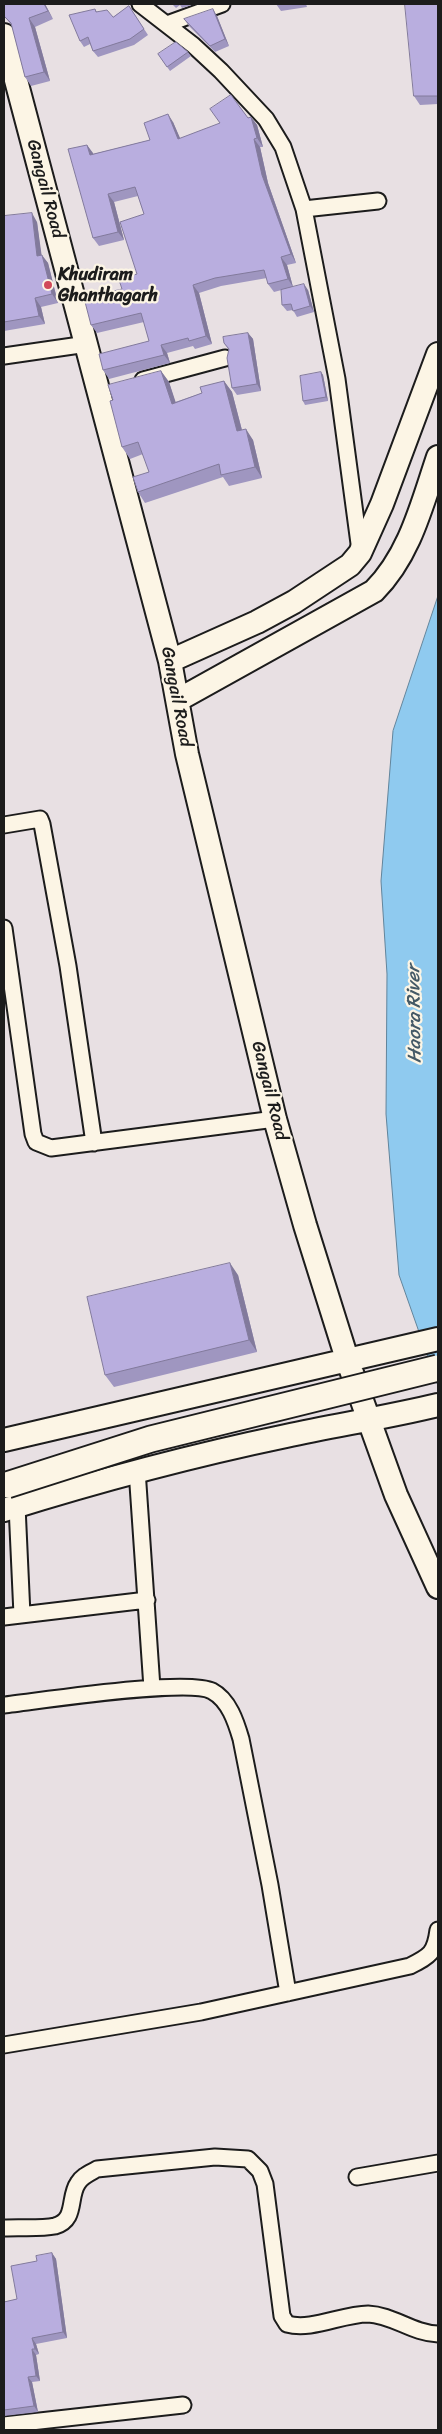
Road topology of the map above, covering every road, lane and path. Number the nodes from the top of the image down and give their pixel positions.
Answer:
1 (140, 4) edge
2 (222, 4) edge
3 (167, 24) junction
4 (4, 35) edge
5 (378, 201) dead end
6 (304, 209) junction
7 (87, 344) junction
8 (438, 354) edge
9 (4, 356) edge
10 (225, 358) edge
11 (132, 382) edge
12 (438, 457) edge
13 (360, 553) junction
14 (170, 661) junction
15 (178, 700) junction
16 (4, 825) edge
17 (4, 928) edge
18 (275, 1119) junction
19 (94, 1143) junction
20 (438, 1339) edge
21 (347, 1359) junction
22 (438, 1368) edge
23 (438, 1405) edge
24 (370, 1420) junction
25 (4, 1440) edge
26 (137, 1470) junction
27 (9, 1500) edge
28 (438, 1587) edge
29 (147, 1600) junction
30 (22, 1615) junction
31 (4, 1617) edge
32 (152, 1688) junction
33 (4, 1705) edge
34 (438, 1930) edge
35 (288, 1993) junction
36 (4, 2045) edge
37 (438, 2163) edge
38 (357, 2177) dead end
39 (4, 2228) edge
40 (438, 2334) edge
41 (182, 2405) dead end
42 (4, 2425) edge

1 - 3 street
2 - 3 street
3 - 6 street
4 - 7 street, Gangail Road
5 - 6 street
6 - 13 street
7 - 9 street
7 - 14 street, Gangail Road
8 - 13 street
10 - 11 street
12 - 15 street
13 - 14 street
14 - 15 street, Gangail Road
15 - 18 street, Gangail Road
16 - 19 street
17 - 19 street
18 - 19 street
18 - 21 street, Gangail Road
20 - 21 street
21 - 24 street, Gangail Road
21 - 25 street
22 - 27 main road, bridge
23 - 24 street
24 - 26 street
24 - 28 street, Gangail Road
26 - 27 street
26 - 29 street
27 - 30 street
29 - 30 street
29 - 32 street
30 - 31 street
32 - 33 street
32 - 35 street
34 - 35 street
35 - 36 street
37 - 38 street
39 - 40 street
41 - 42 street

